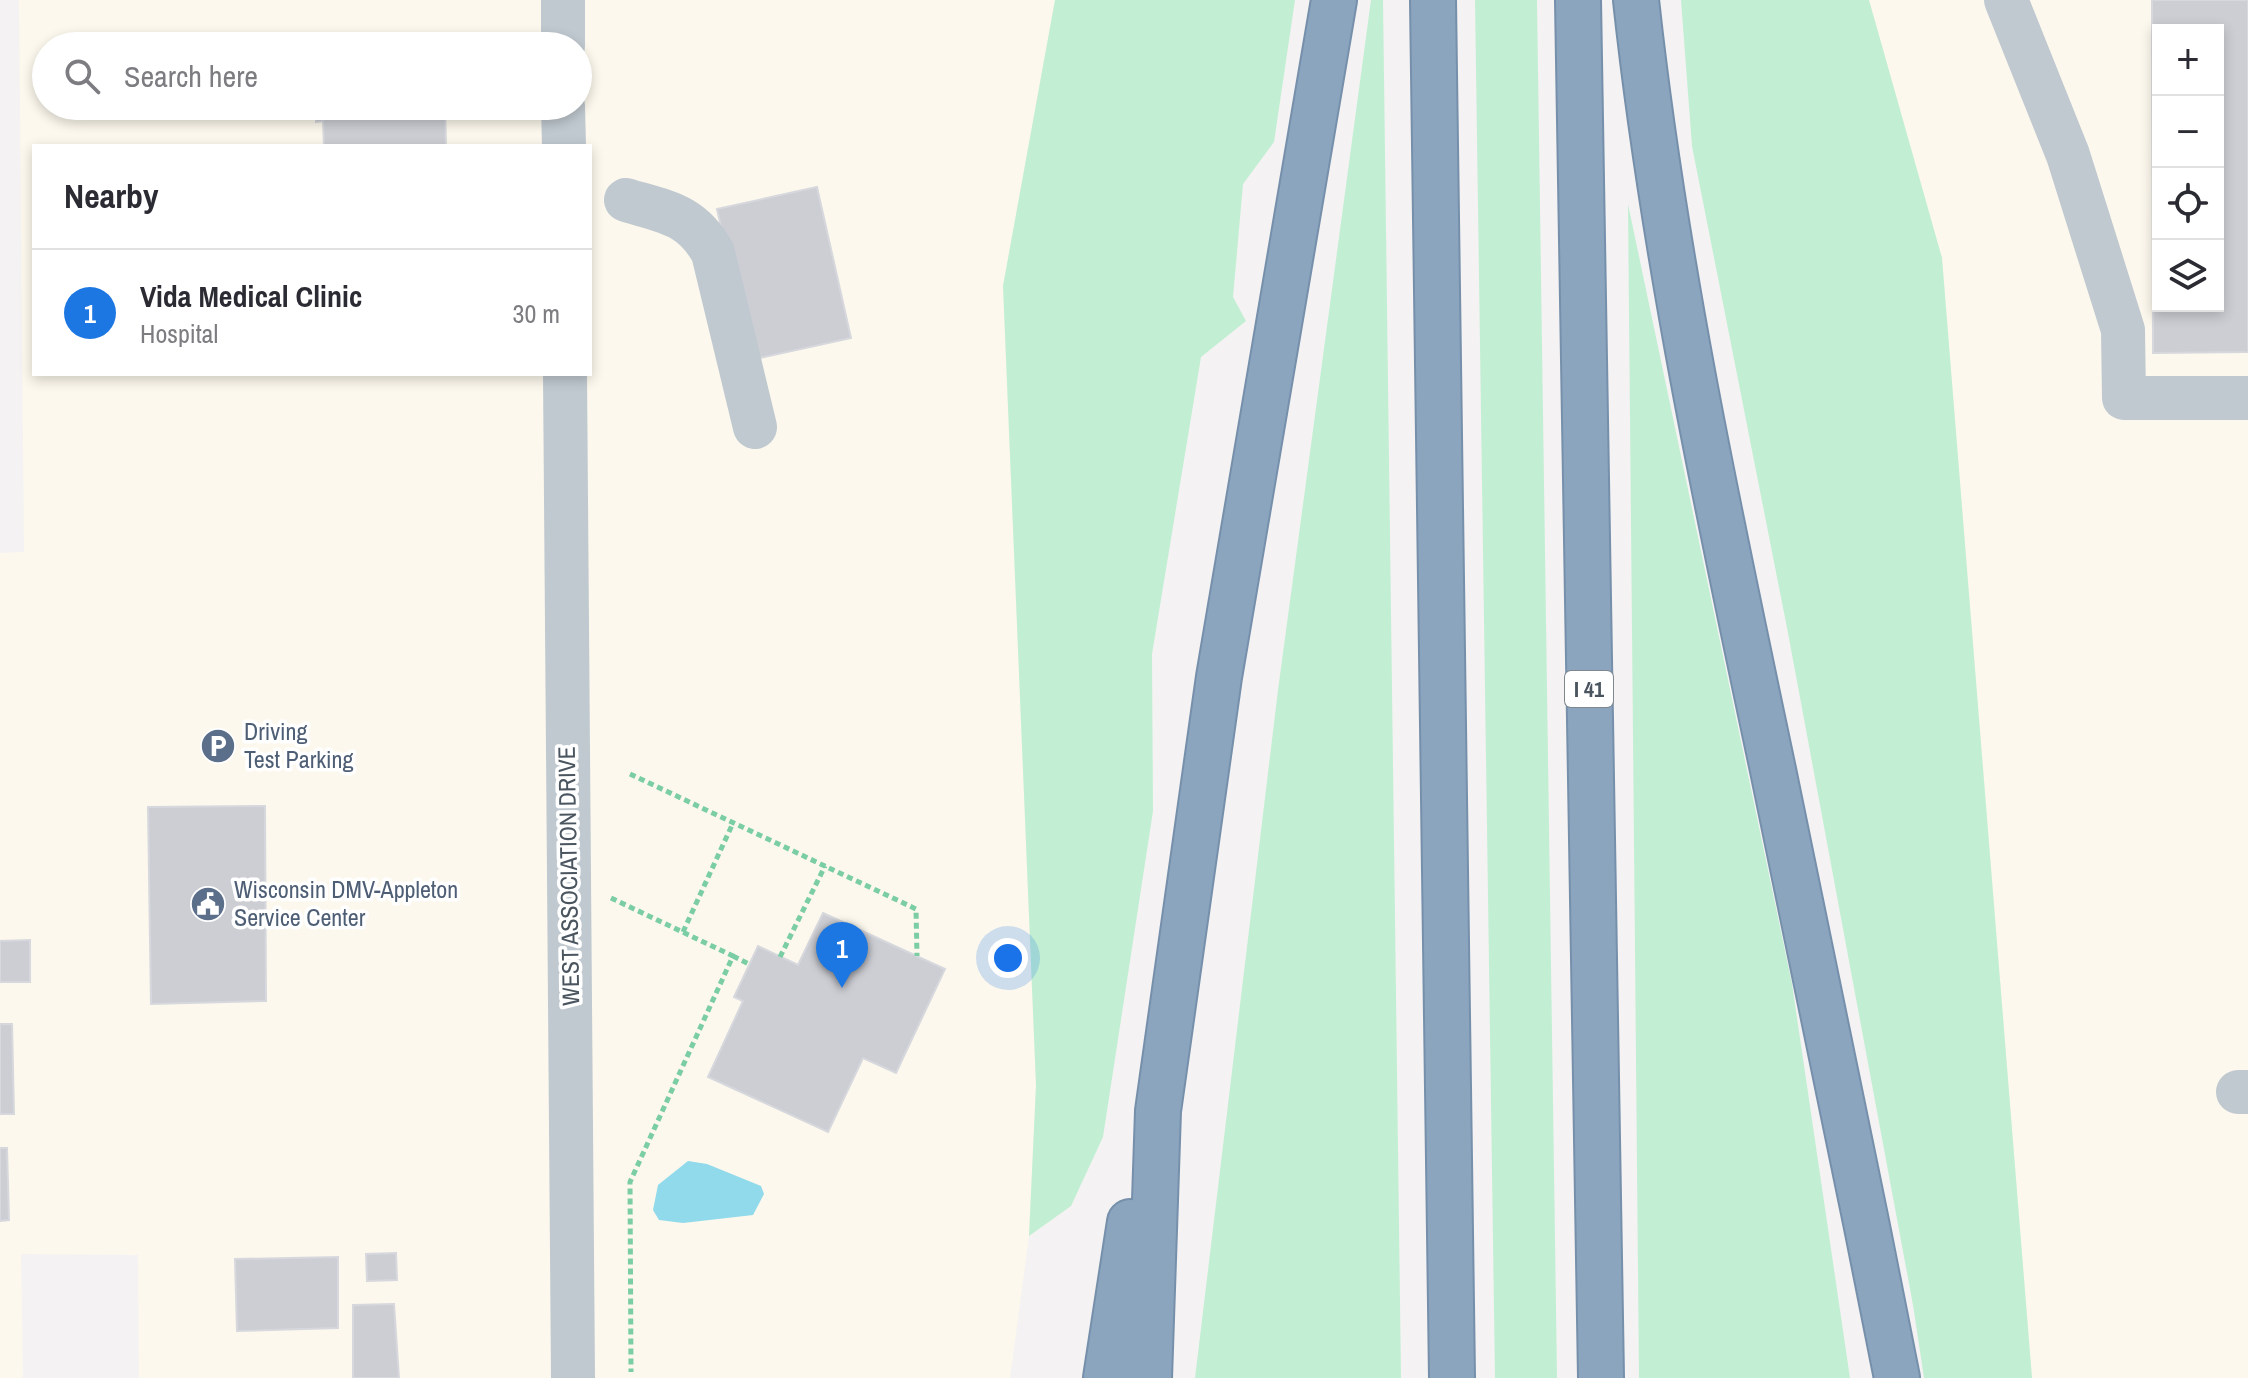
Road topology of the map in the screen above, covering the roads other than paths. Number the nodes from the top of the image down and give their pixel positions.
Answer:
1 (563, 0) edge
2 (1334, 0) edge
3 (1433, 0) edge
4 (1578, 0) edge
5 (1636, 0) edge
6 (2006, 0) edge
7 (563, 32) edge
8 (563, 120) edge
9 (564, 144) edge
10 (626, 200) dead end
11 (565, 376) edge
12 (2248, 398) edge
13 (755, 427) dead end
14 (1158, 1111) junction
15 (573, 1378) edge
16 (1106, 1378) edge
17 (1149, 1378) edge
18 (1452, 1378) edge
19 (1601, 1378) edge
20 (1897, 1378) edge

1 - 7 street
2 - 14 highway
3 - 18 highway
4 - 19 highway, I 41
5 - 20 highway
6 - 12 street
8 - 9 street
10 - 13 street
11 - 15 street, WEST ASSOCIATION DRIVE
14 - 16 highway
14 - 17 highway

